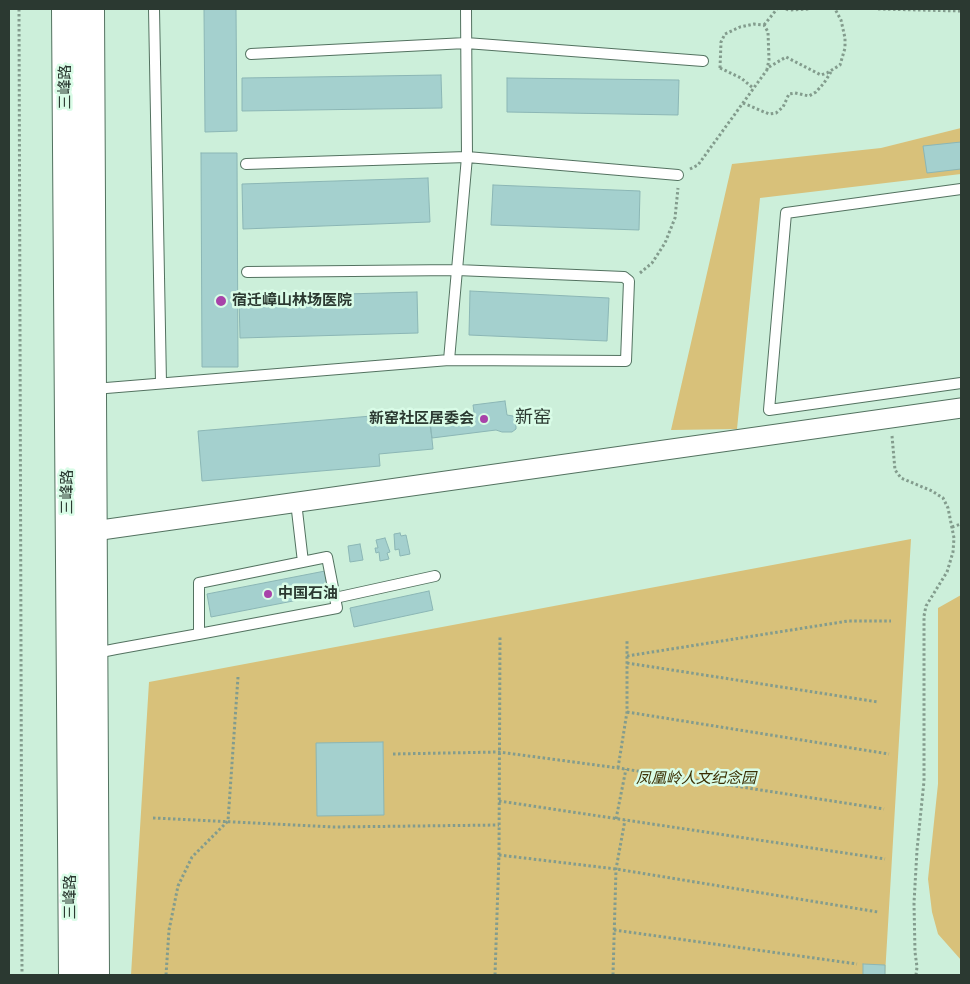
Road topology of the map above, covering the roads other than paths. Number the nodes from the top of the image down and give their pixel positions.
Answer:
1 (65, 9) edge
2 (91, 9) edge
3 (154, 9) edge
4 (466, 9) edge
5 (466, 43) junction
6 (251, 54) dead end
7 (703, 61) road end
8 (467, 156) junction
9 (246, 164) dead end
10 (678, 175) road end
11 (961, 189) edge
12 (457, 270) junction
13 (246, 272) dead end
14 (449, 360) junction
15 (160, 383) junction
16 (961, 383) edge
17 (80, 390) junction
18 (961, 408) edge
19 (296, 502) junction
20 (94, 531) junction
21 (303, 562) junction
22 (435, 576) dead end
23 (335, 598) junction
24 (199, 634) junction
25 (95, 653) junction
26 (72, 975) edge
27 (96, 975) edge

1 - 17 main road, 三峰路
2 - 17 main road, 三峰路
3 - 15 lane
4 - 5 lane
5 - 6 lane
5 - 7 lane
5 - 8 lane
8 - 9 lane
8 - 10 lane
8 - 12 lane
11 - 16 lane
12 - 13 lane
12 - 14 lane
12 - 14 lane
14 - 15 lane
15 - 17 lane
17 - 20 main road, 三峰路
17 - 26 main road, 三峰路
18 - 19 street
19 - 20 street
19 - 21 lane
20 - 25 main road, 三峰路
21 - 23 lane
21 - 24 lane
22 - 23 lane
23 - 24 lane
24 - 25 lane
25 - 27 main road, 三峰路

